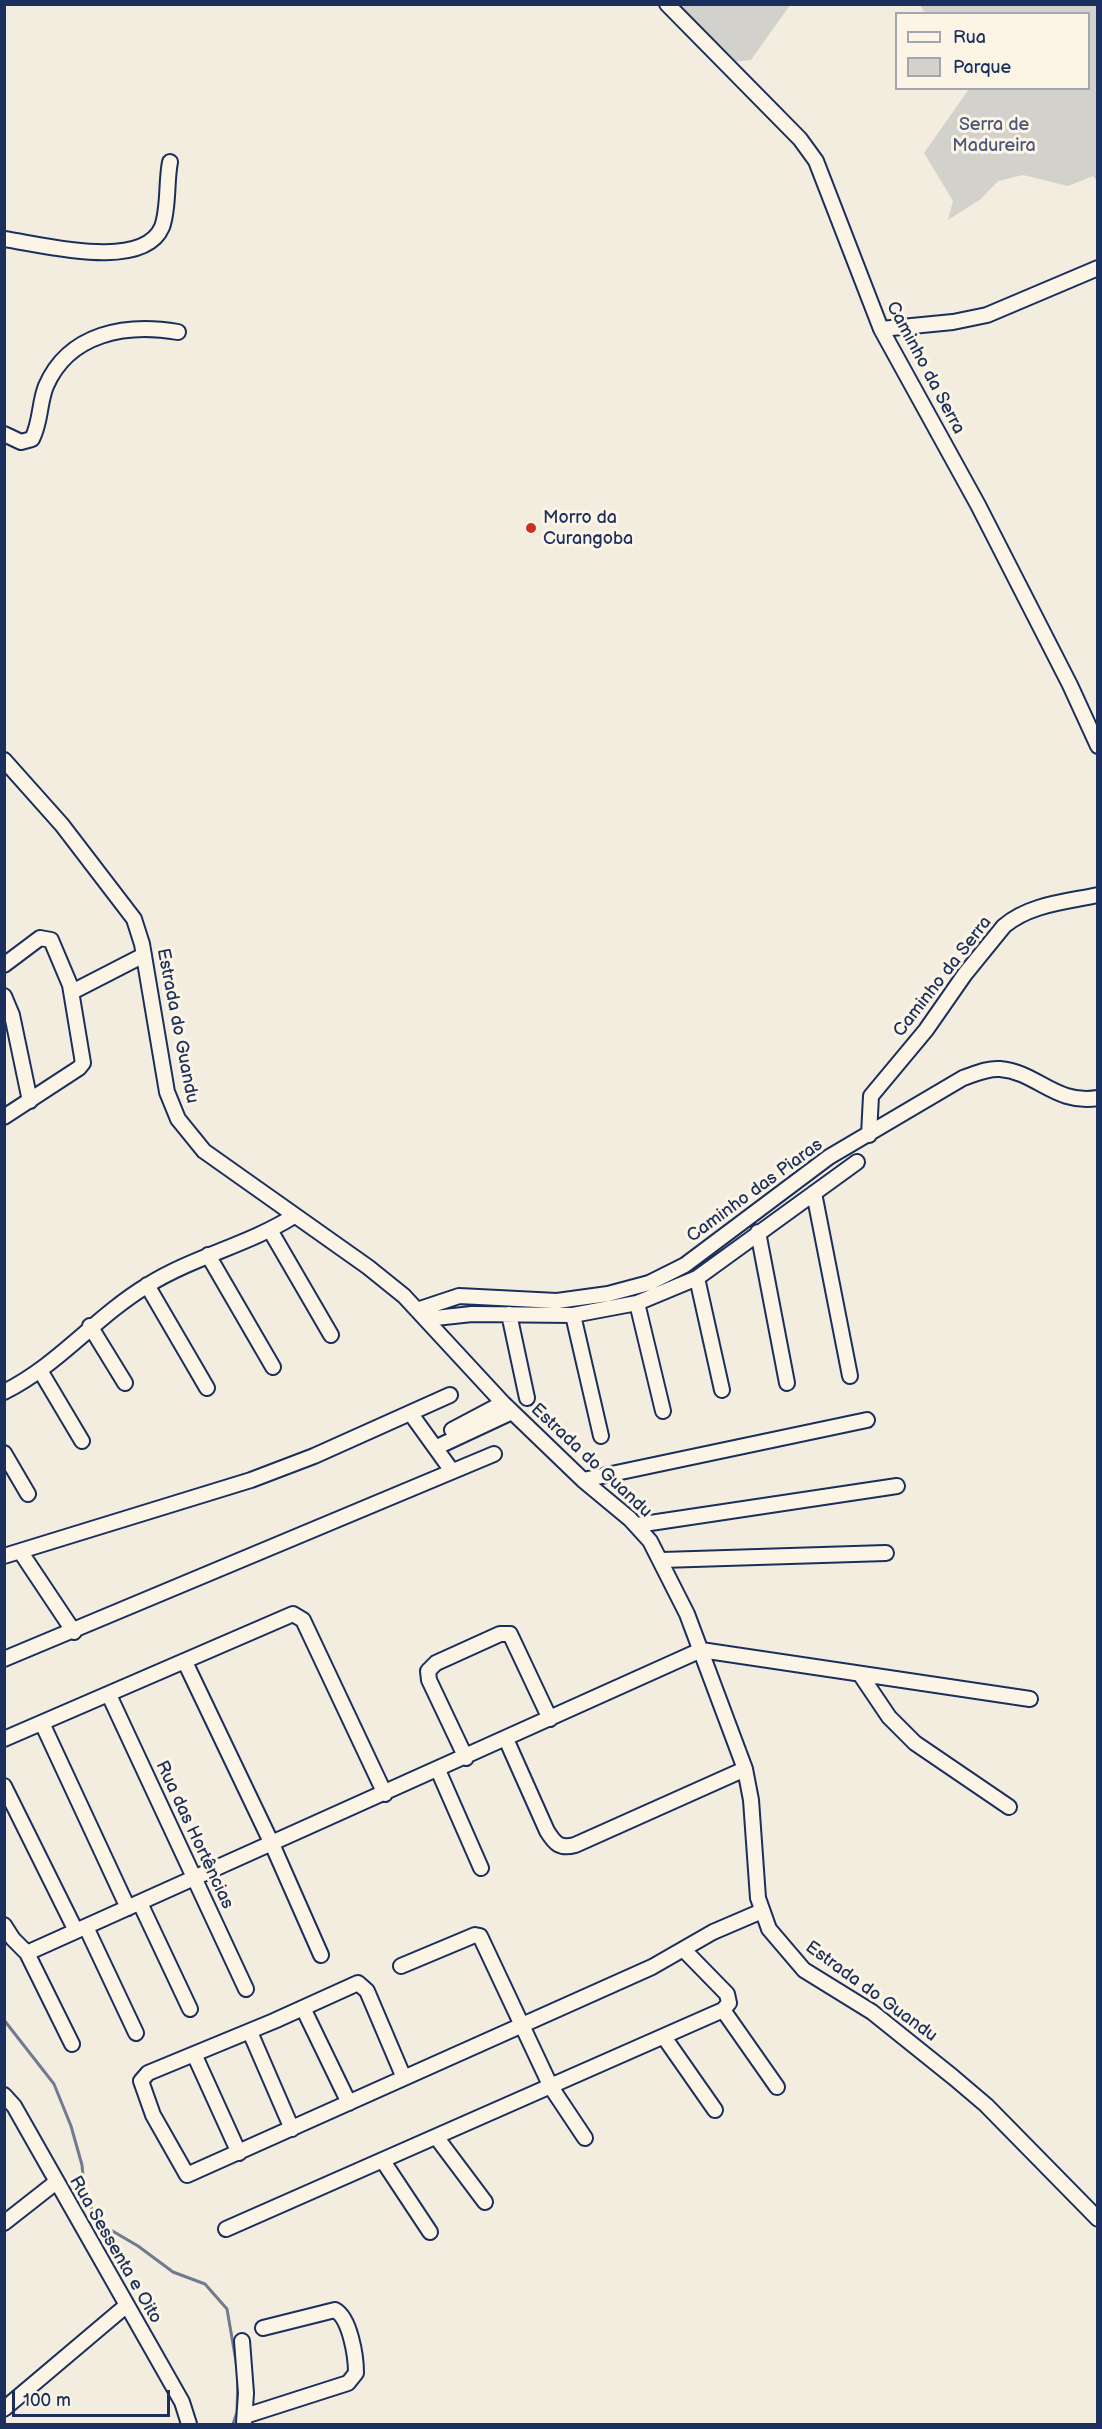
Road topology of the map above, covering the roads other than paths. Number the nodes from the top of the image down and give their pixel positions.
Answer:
1 (668, 4) edge
2 (170, 162) dead end
3 (4, 239) edge
4 (1098, 268) edge
5 (881, 329) junction
6 (178, 332) dead end
7 (4, 434) edge
8 (1098, 746) edge
9 (4, 760) edge
10 (1098, 895) edge
11 (144, 955) junction
12 (4, 965) edge
13 (72, 992) junction
14 (4, 996) edge
15 (1098, 1098) edge
16 (30, 1101) junction
17 (4, 1117) edge
18 (869, 1135) junction
19 (857, 1162) dead end
20 (814, 1193) junction
21 (294, 1216) junction
22 (270, 1230) junction
23 (758, 1232) junction
24 (208, 1255) junction
25 (697, 1278) junction
26 (147, 1285) junction
27 (637, 1304) junction
28 (421, 1314) junction
29 (509, 1314) junction
30 (573, 1315) junction
31 (90, 1326) junction
32 (331, 1335) dead end
33 (273, 1367) dead end
34 (41, 1372) junction
35 (850, 1376) dead end
36 (125, 1383) dead end
37 (787, 1383) dead end
38 (207, 1388) dead end
39 (722, 1390) dead end
40 (4, 1392) edge
41 (450, 1395) dead end
42 (527, 1398) dead end
43 (508, 1408) junction
44 (663, 1411) dead end
45 (411, 1414) junction
46 (867, 1420) dead end
47 (601, 1436) dead end
48 (82, 1441) dead end
49 (434, 1444) junction
50 (4, 1453) edge
51 (494, 1454) dead end
52 (452, 1471) junction
53 (583, 1480) junction
54 (897, 1486) dead end
55 (28, 1494) dead end
56 (637, 1525) junction
57 (20, 1551) junction
58 (886, 1553) dead end
59 (4, 1556) edge
60 (662, 1560) junction
61 (74, 1632) junction
62 (701, 1650) junction
63 (4, 1659) edge
64 (185, 1662) junction
65 (860, 1674) junction
66 (109, 1695) junction
67 (1030, 1699) dead end
68 (550, 1719) junction
69 (42, 1723) junction
70 (4, 1739) edge
71 (506, 1739) junction
72 (466, 1758) junction
73 (745, 1769) junction
74 (438, 1770) junction
75 (4, 1786) edge
76 (385, 1794) junction
77 (1009, 1807) dead end
78 (272, 1844) junction
79 (481, 1868) dead end
80 (194, 1879) junction
81 (134, 1905) junction
82 (762, 1911) junction
83 (4, 1925) edge
84 (81, 1929) junction
85 (684, 1950) junction
86 (27, 1953) junction
87 (321, 1955) dead end
88 (400, 1966) dead end
89 (246, 1989) dead end
90 (303, 2008) junction
91 (190, 2010) dead end
92 (723, 2010) junction
93 (523, 2025) junction
94 (250, 2032) junction
95 (136, 2033) dead end
96 (664, 2037) junction
97 (72, 2044) dead end
98 (194, 2054) junction
99 (404, 2078) junction
100 (551, 2087) junction
101 (777, 2087) dead end
102 (4, 2095) edge
103 (349, 2103) junction
104 (714, 2110) dead end
105 (292, 2129) junction
106 (437, 2138) junction
107 (585, 2138) dead end
108 (239, 2153) junction
109 (383, 2161) junction
110 (55, 2183) junction
111 (485, 2202) dead end
112 (1098, 2219) edge
113 (4, 2223) edge
114 (226, 2229) dead end
115 (429, 2232) dead end
116 (127, 2306) junction
117 (263, 2328) dead end
118 (242, 2341) dead end
119 (4, 2409) edge
120 (244, 2420) edge
121 (189, 2424) edge

1 - 5 street, Caminho da Serra
2 - 3 street
4 - 5 street
5 - 8 street, Caminho da Serra
6 - 7 street
9 - 11 street, Estrada do Guandu
10 - 18 street, Caminho da Serra
11 - 13 street
11 - 21 street, Estrada do Guandu
12 - 13 street
13 - 16 street
14 - 16 street
15 - 18 street, Caminho das Piaras
16 - 17 street
18 - 28 street, Caminho das Piaras
19 - 20 street
20 - 23 street
20 - 35 street
21 - 22 street
21 - 28 street, Estrada do Guandu
22 - 24 street
22 - 32 street
23 - 25 street
23 - 37 street
24 - 26 street
24 - 33 street
25 - 27 street
25 - 39 street
26 - 31 street
26 - 38 street
27 - 30 street
27 - 44 street
28 - 29 street
28 - 43 street, Estrada do Guandu
29 - 30 street
29 - 42 street
30 - 47 street
31 - 34 street
31 - 36 street
34 - 40 street
34 - 48 street
41 - 45 street
43 - 49 street
43 - 53 street, Estrada do Guandu
45 - 49 street
45 - 57 street
46 - 53 street
49 - 52 street
50 - 55 street
51 - 52 street
52 - 61 street
53 - 56 street, Estrada do Guandu
54 - 56 street
56 - 60 street, Estrada do Guandu
57 - 59 street
57 - 61 street
58 - 60 street
60 - 62 street, Estrada do Guandu
61 - 63 street
62 - 65 street
62 - 68 street
62 - 73 street, Estrada do Guandu
64 - 66 street
64 - 76 street
64 - 78 street
65 - 67 street
65 - 77 street
66 - 69 street
66 - 80 street, Rua das Hortências
68 - 71 street
68 - 72 street
69 - 70 street
69 - 81 street
71 - 72 street
71 - 73 street
72 - 74 street
73 - 82 street, Estrada do Guandu
74 - 76 street
74 - 79 street
75 - 84 street
76 - 78 street
78 - 80 street
78 - 87 street
80 - 81 street
80 - 89 street, Rua das Hortências
81 - 84 street
81 - 91 street
82 - 85 street
82 - 112 street, Estrada do Guandu
83 - 86 street
84 - 86 street
84 - 95 street
85 - 92 street
85 - 93 street
86 - 97 street
88 - 93 street
90 - 94 street
90 - 99 street
90 - 103 street
92 - 96 street
92 - 101 street
93 - 99 street
93 - 100 street
94 - 98 street
94 - 105 street
96 - 100 street
96 - 104 street
98 - 108 street
98 - 108 street
99 - 103 street
100 - 106 street
100 - 107 street
102 - 110 street, Rua Sessenta e Oito
103 - 105 street
105 - 108 street
106 - 109 street
106 - 111 street
109 - 114 street
109 - 115 street
110 - 113 street
110 - 116 street, Rua Sessenta e Oito
116 - 119 street
116 - 121 street, Rua Sessenta e Oito
117 - 120 street
118 - 120 street

